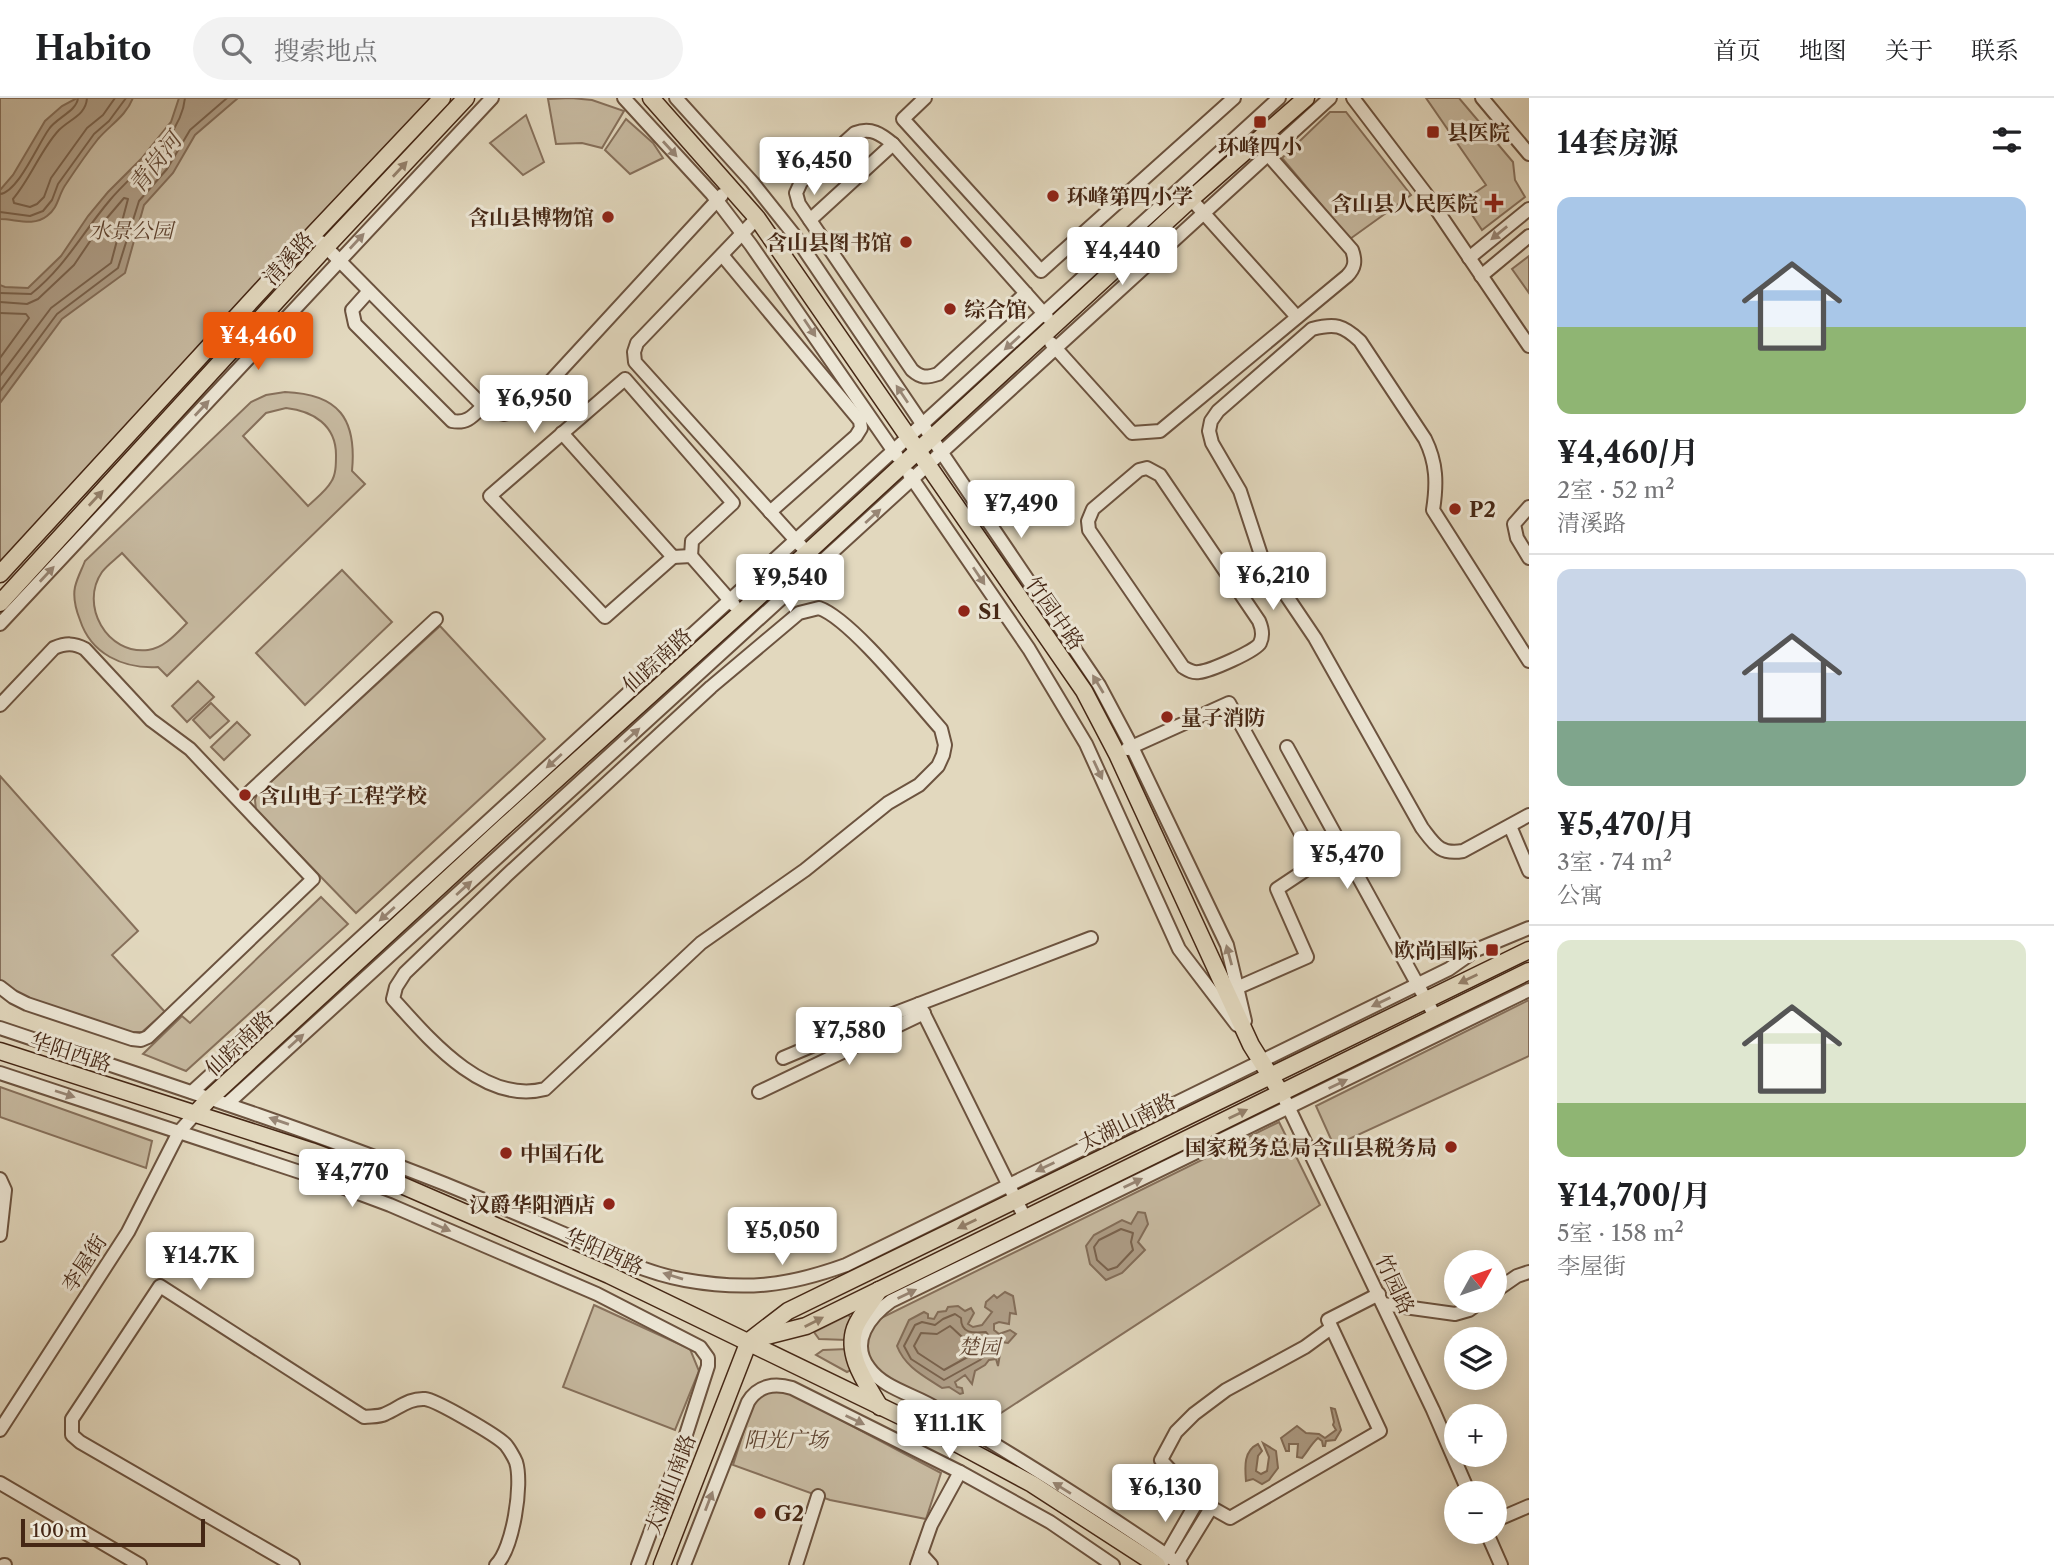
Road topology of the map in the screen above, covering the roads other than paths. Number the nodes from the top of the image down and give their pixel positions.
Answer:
1 (442, 98) edge
2 (466, 98) edge
3 (492, 98) edge
4 (624, 98) edge
5 (651, 98) edge
6 (676, 98) edge
7 (925, 98) edge
8 (1234, 98) edge
9 (1279, 98) edge
10 (1306, 98) edge
11 (1330, 98) edge
12 (1353, 98) edge
13 (1482, 98) edge
14 (1256, 141) junction
15 (893, 144) junction
16 (1529, 154) edge
17 (1269, 155) junction
18 (730, 187) junction
19 (1191, 199) junction
20 (717, 201) junction
21 (1529, 209) edge
22 (1204, 214) junction
23 (757, 218) junction
24 (810, 219) junction
25 (742, 233) junction
26 (313, 234) junction
27 (1529, 236) edge
28 (326, 247) junction
29 (722, 255) junction
30 (1469, 258) junction
31 (340, 261) junction
32 (1481, 276) junction
33 (369, 291) junction
34 (1026, 293) junction
35 (1297, 317) junction
36 (1047, 324) junction
37 (1529, 346) edge
38 (1056, 349) junction
39 (483, 406) junction
40 (922, 424) junction
41 (562, 433) junction
42 (907, 438) junction
43 (932, 438) junction
44 (117, 447) junction
45 (893, 451) junction
46 (917, 452) junction
47 (942, 453) junction
48 (131, 460) junction
49 (903, 465) junction
50 (927, 466) junction
51 (913, 480) junction
52 (1529, 508) edge
53 (770, 512) junction
54 (1089, 530) joint
55 (795, 540) junction
56 (807, 553) junction
57 (691, 556) junction
58 (673, 557) junction
59 (1529, 558) edge
60 (0, 574) edge
61 (0, 603) edge
62 (736, 606) junction
63 (436, 619) dead end
64 (0, 624) edge
65 (1529, 661) edge
66 (0, 705) edge
67 (1287, 747) dead end
68 (1125, 750) junction
69 (547, 787) junction
70 (560, 800) junction
71 (240, 801) junction
72 (573, 814) junction
73 (1528, 818) edge
74 (1510, 825) junction
75 (505, 826) junction
76 (517, 839) junction
77 (531, 853) junction
78 (1529, 871) edge
79 (1529, 928) edge
80 (1091, 939) dead end
81 (1529, 950) edge
82 (1529, 971) edge
83 (1417, 985) junction
84 (0, 987) edge
85 (1529, 990) edge
86 (1227, 993) junction
87 (1426, 1000) junction
88 (922, 1008) junction
89 (1436, 1018) junction
90 (0, 1028) edge
91 (1251, 1045) junction
92 (0, 1051) edge
93 (783, 1058) dead end
94 (1261, 1061) junction
95 (0, 1073) edge
96 (1270, 1076) junction
97 (192, 1092) junction
98 (759, 1092) dead end
99 (210, 1098) junction
100 (1285, 1100) junction
101 (227, 1104) junction
102 (195, 1114) junction
103 (179, 1132) junction
104 (0, 1179) edge
105 (1008, 1185) junction
106 (1016, 1200) junction
107 (1024, 1218) junction
108 (0, 1235) edge
109 (1529, 1272) edge
110 (1507, 1283) edge
111 (880, 1289) junction
112 (1381, 1299) junction
113 (1444, 1312) edge
114 (1331, 1328) junction
115 (749, 1341) junction
116 (880, 1407) junction
117 (0, 1430) edge
118 (961, 1472) junction
119 (1464, 1481) edge
120 (0, 1483) edge
121 (818, 1496) dead end
122 (1198, 1500) junction
123 (1529, 1506) edge
124 (1211, 1508) junction
125 (1507, 1515) edge
126 (1492, 1544) edge
127 (919, 1559) edge
128 (1161, 1562) edge
129 (1178, 1564) edge
130 (141, 1565) edge
131 (293, 1565) edge
132 (496, 1565) edge
133 (638, 1565) edge
134 (662, 1565) edge
135 (684, 1565) edge
136 (796, 1565) edge
137 (930, 1565) edge
138 (1113, 1565) edge
139 (1501, 1565) edge

1 - 26 main road, 清溪路
28 -> 2 main road, 清溪路
31 -> 3 street
4 -> 20 street
5 - 18 main road, 竹园中路
40 -> 6 street
7 - 8 street
9 - 36 street
10 - 14 main road, 仙踪南路
11 - 17 street
12 - 30 street
13 - 16 street
14 - 17 street
14 - 19 main road, 仙踪南路
15 - 24 street
15 - 24 street
15 - 34 street
17 - 22 street
17 - 35 street
18 - 20 street
18 - 23 main road, 竹园中路
19 - 22 street
19 - 36 main road, 仙踪南路
20 - 25 street
20 - 39 street
21 -> 30 street
22 - 35 street
22 - 38 street
23 - 25 street
23 - 42 main road, 竹园中路
24 - 34 street
25 - 29 street
25 -> 45 street
26 - 28 street
26 - 44 main road, 清溪路
27 - 32 street
28 - 31 street
28 - 48 main road, 清溪路
29 - 53 street
29 - 53 street
30 - 32 street
31 - 33 street
64 -> 31 street
32 - 37 street
33 - 39 street
33 - 39 street
34 - 36 street
35 - 38 street
36 - 38 street
36 -> 40 street
36 - 43 main road, 仙踪南路
38 - 47 street
40 - 42 street
40 - 43 street
41 - 57 street
41 - 58 street
41 - 58 street
42 - 45 street
42 - 46 main road, 竹园中路
43 - 46 main road, 仙踪南路
43 - 47 street
44 - 48 main road
44 - 60 main road, 清溪路
45 - 49 street
45 - 55 street
46 - 49 main road, 仙踪南路
46 - 50 main road, 竹园中路
47 - 50 street
68 -> 47 street
61 -> 48 main road, 清溪路
49 - 51 street
49 - 56 main road, 仙踪南路
50 - 51 street
50 - 68 main road, 竹园中路
70 -> 51 street
51 -> 91 street
52 - 59 street
53 - 55 street
54 - 54 street
55 - 56 street
55 - 62 street
56 - 62 main road, 仙踪南路
57 - 58 street
57 - 62 street
62 - 69 main road, 仙踪南路
62 -> 97 street
63 - 71 street
65 - 74 street
66 - 71 street
67 - 83 street
68 - 86 main road, 竹园中路
68 - 86 street
91 -> 68 street
69 - 70 street
69 - 75 main road, 仙踪南路
70 - 72 street
70 - 76 street
71 - 84 street
72 - 77 street
72 - 77 street
73 - 74 street
74 - 78 street
75 - 76 street
75 - 99 main road, 仙踪南路
76 - 77 street
101 -> 76 street
79 - 83 street
80 - 88 street
81 -> 87 main road, 太湖山南路
82 - 89 main road, 太湖山南路
83 - 87 street
83 -> 94 street
100 -> 85 street
86 - 91 main road, 竹园中路
87 - 89 street
87 - 96 main road, 太湖山南路
88 - 93 street
88 - 98 street
88 - 105 street
89 - 100 main road, 太湖山南路
90 - 97 street
91 - 94 main road, 竹园中路
92 - 102 main road, 华阳西路
94 - 96 main road, 竹园中路
94 -> 105 street
95 -> 103 street
96 - 100 main road, 竹园中路
96 - 106 main road, 太湖山南路
97 - 99 street
99 - 101 street
99 - 102 main road, 仙踪南路
107 -> 100 main road, 太湖山南路
100 - 112 street, 竹园路
128 -> 100 street
105 -> 101 street
102 - 103 street, 李屋街
102 - 115 main road, 华阳西路
103 - 117 street, 李屋街
103 -> 133 street
104 - 108 street
105 - 106 street
106 - 107 street
106 -> 115 main road, 太湖山南路
107 - 111 main road, 太湖山南路
109 - 110 street
115 -> 111 main road, 太湖山南路
111 - 116 main road
112 - 113 street
112 - 114 street
112 - 119 street, 竹园路
114 - 122 street
114 - 124 street
115 - 116 main road, 华阳西路
115 - 134 main road, 太湖山南路
116 - 128 main road, 华阳西路
118 - 127 street
135 -> 118 street
118 - 138 street
120 - 130 street
121 - 136 street
122 - 124 street
122 - 128 street
123 - 125 street
124 - 129 street
126 - 139 street
127 - 137 street
128 - 129 street
131 - 132 street

